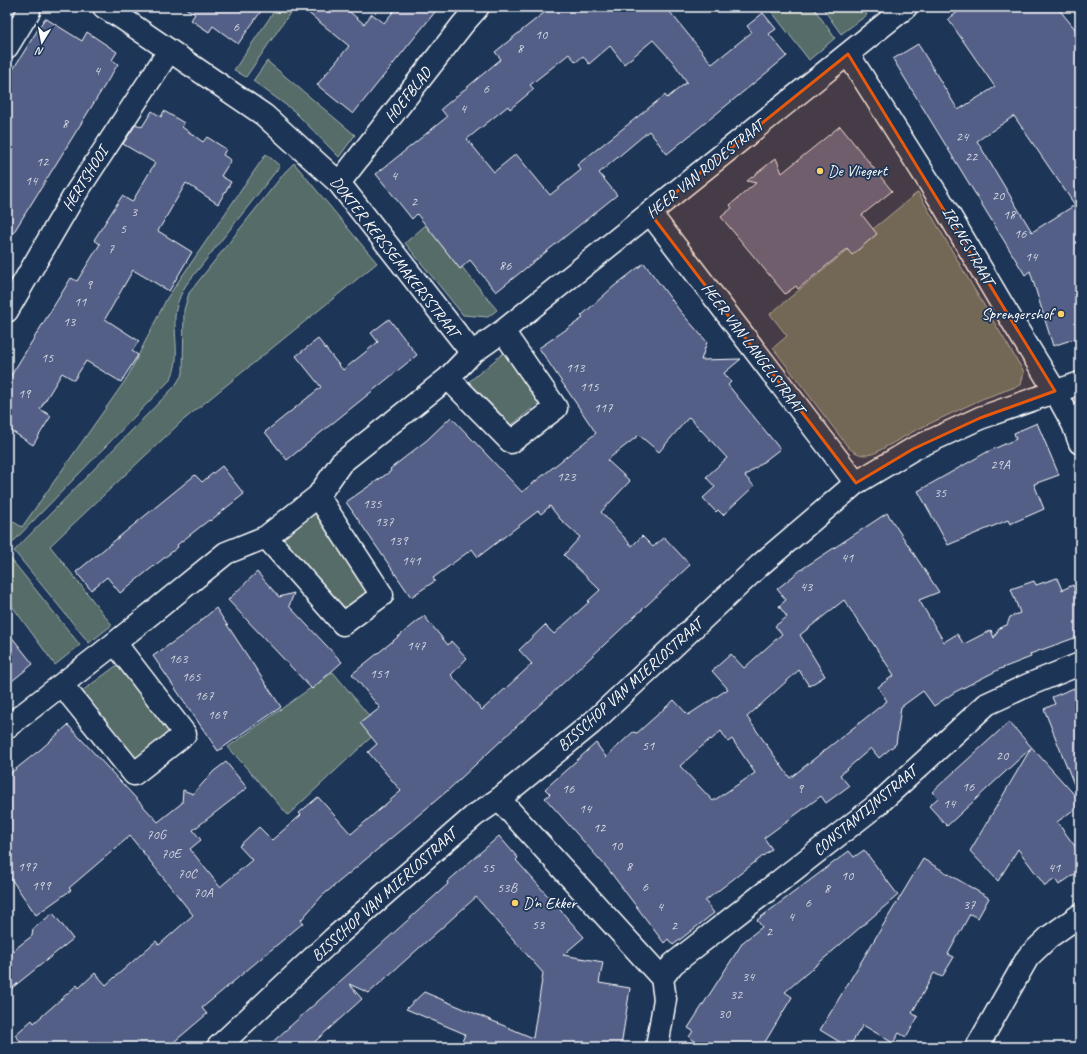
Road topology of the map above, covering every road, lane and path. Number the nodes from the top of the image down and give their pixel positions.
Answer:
1 (478, 7) edge
2 (906, 7) edge
3 (115, 10) edge
4 (29, 11) dead end
5 (7, 47) edge
6 (169, 51) junction
7 (848, 54) junction
8 (339, 183) junction
9 (650, 213) junction
10 (7, 311) edge
11 (503, 331) junction
12 (472, 353) junction
13 (448, 378) junction
14 (1080, 383) edge
15 (1055, 391) junction
16 (1080, 443) edge
17 (856, 482) junction
18 (318, 496) junction
19 (266, 538) junction
20 (115, 643) junction
21 (1080, 664) edge
22 (62, 685) junction
23 (7, 727) edge
24 (499, 799) junction
25 (1080, 915) edge
26 (662, 978) junction
27 (218, 1047) edge
28 (657, 1047) edge
29 (977, 1047) edge

1 - 8 street, HOEFBLAD
2 - 7 street, HEER VAN RODESTRAAT
3 - 6 street, DOKTER KERSSEMAKERSSTRAAT
4 - 5 street
6 - 8 street, DOKTER KERSSEMAKERSSTRAAT
6 - 10 street, HERTSHOOI
7 - 9 street, HEER VAN RODESTRAAT
7 - 15 street, IRENESTRAAT
8 - 12 street, DOKTER KERSSEMAKERSSTRAAT
9 - 11 street, HEER VAN RODESTRAAT
9 - 17 street, HEER VAN LANGELSTRAAT
11 - 12 street, HEER VAN RODESTRAAT
11 - 13 street
12 - 13 street, HEER VAN RODESTRAAT
13 - 18 street, HEER VAN RODESTRAAT
14 - 15 street, BISSCHOP VAN MIERLOSTRAAT
15 - 16 street, IRENESTRAAT
15 - 17 street, BISSCHOP VAN MIERLOSTRAAT
17 - 24 street, BISSCHOP VAN MIERLOSTRAAT
18 - 19 street, HEER VAN RODESTRAAT
18 - 19 street
19 - 20 street, HEER VAN RODESTRAAT
20 - 22 street, HEER VAN RODESTRAAT
20 - 22 street
21 - 26 street, CONSTANTIJNSTRAAT
22 - 23 street, HEER VAN RODESTRAAT
24 - 26 street
24 - 27 street, BISSCHOP VAN MIERLOSTRAAT
25 - 29 street
26 - 28 street

